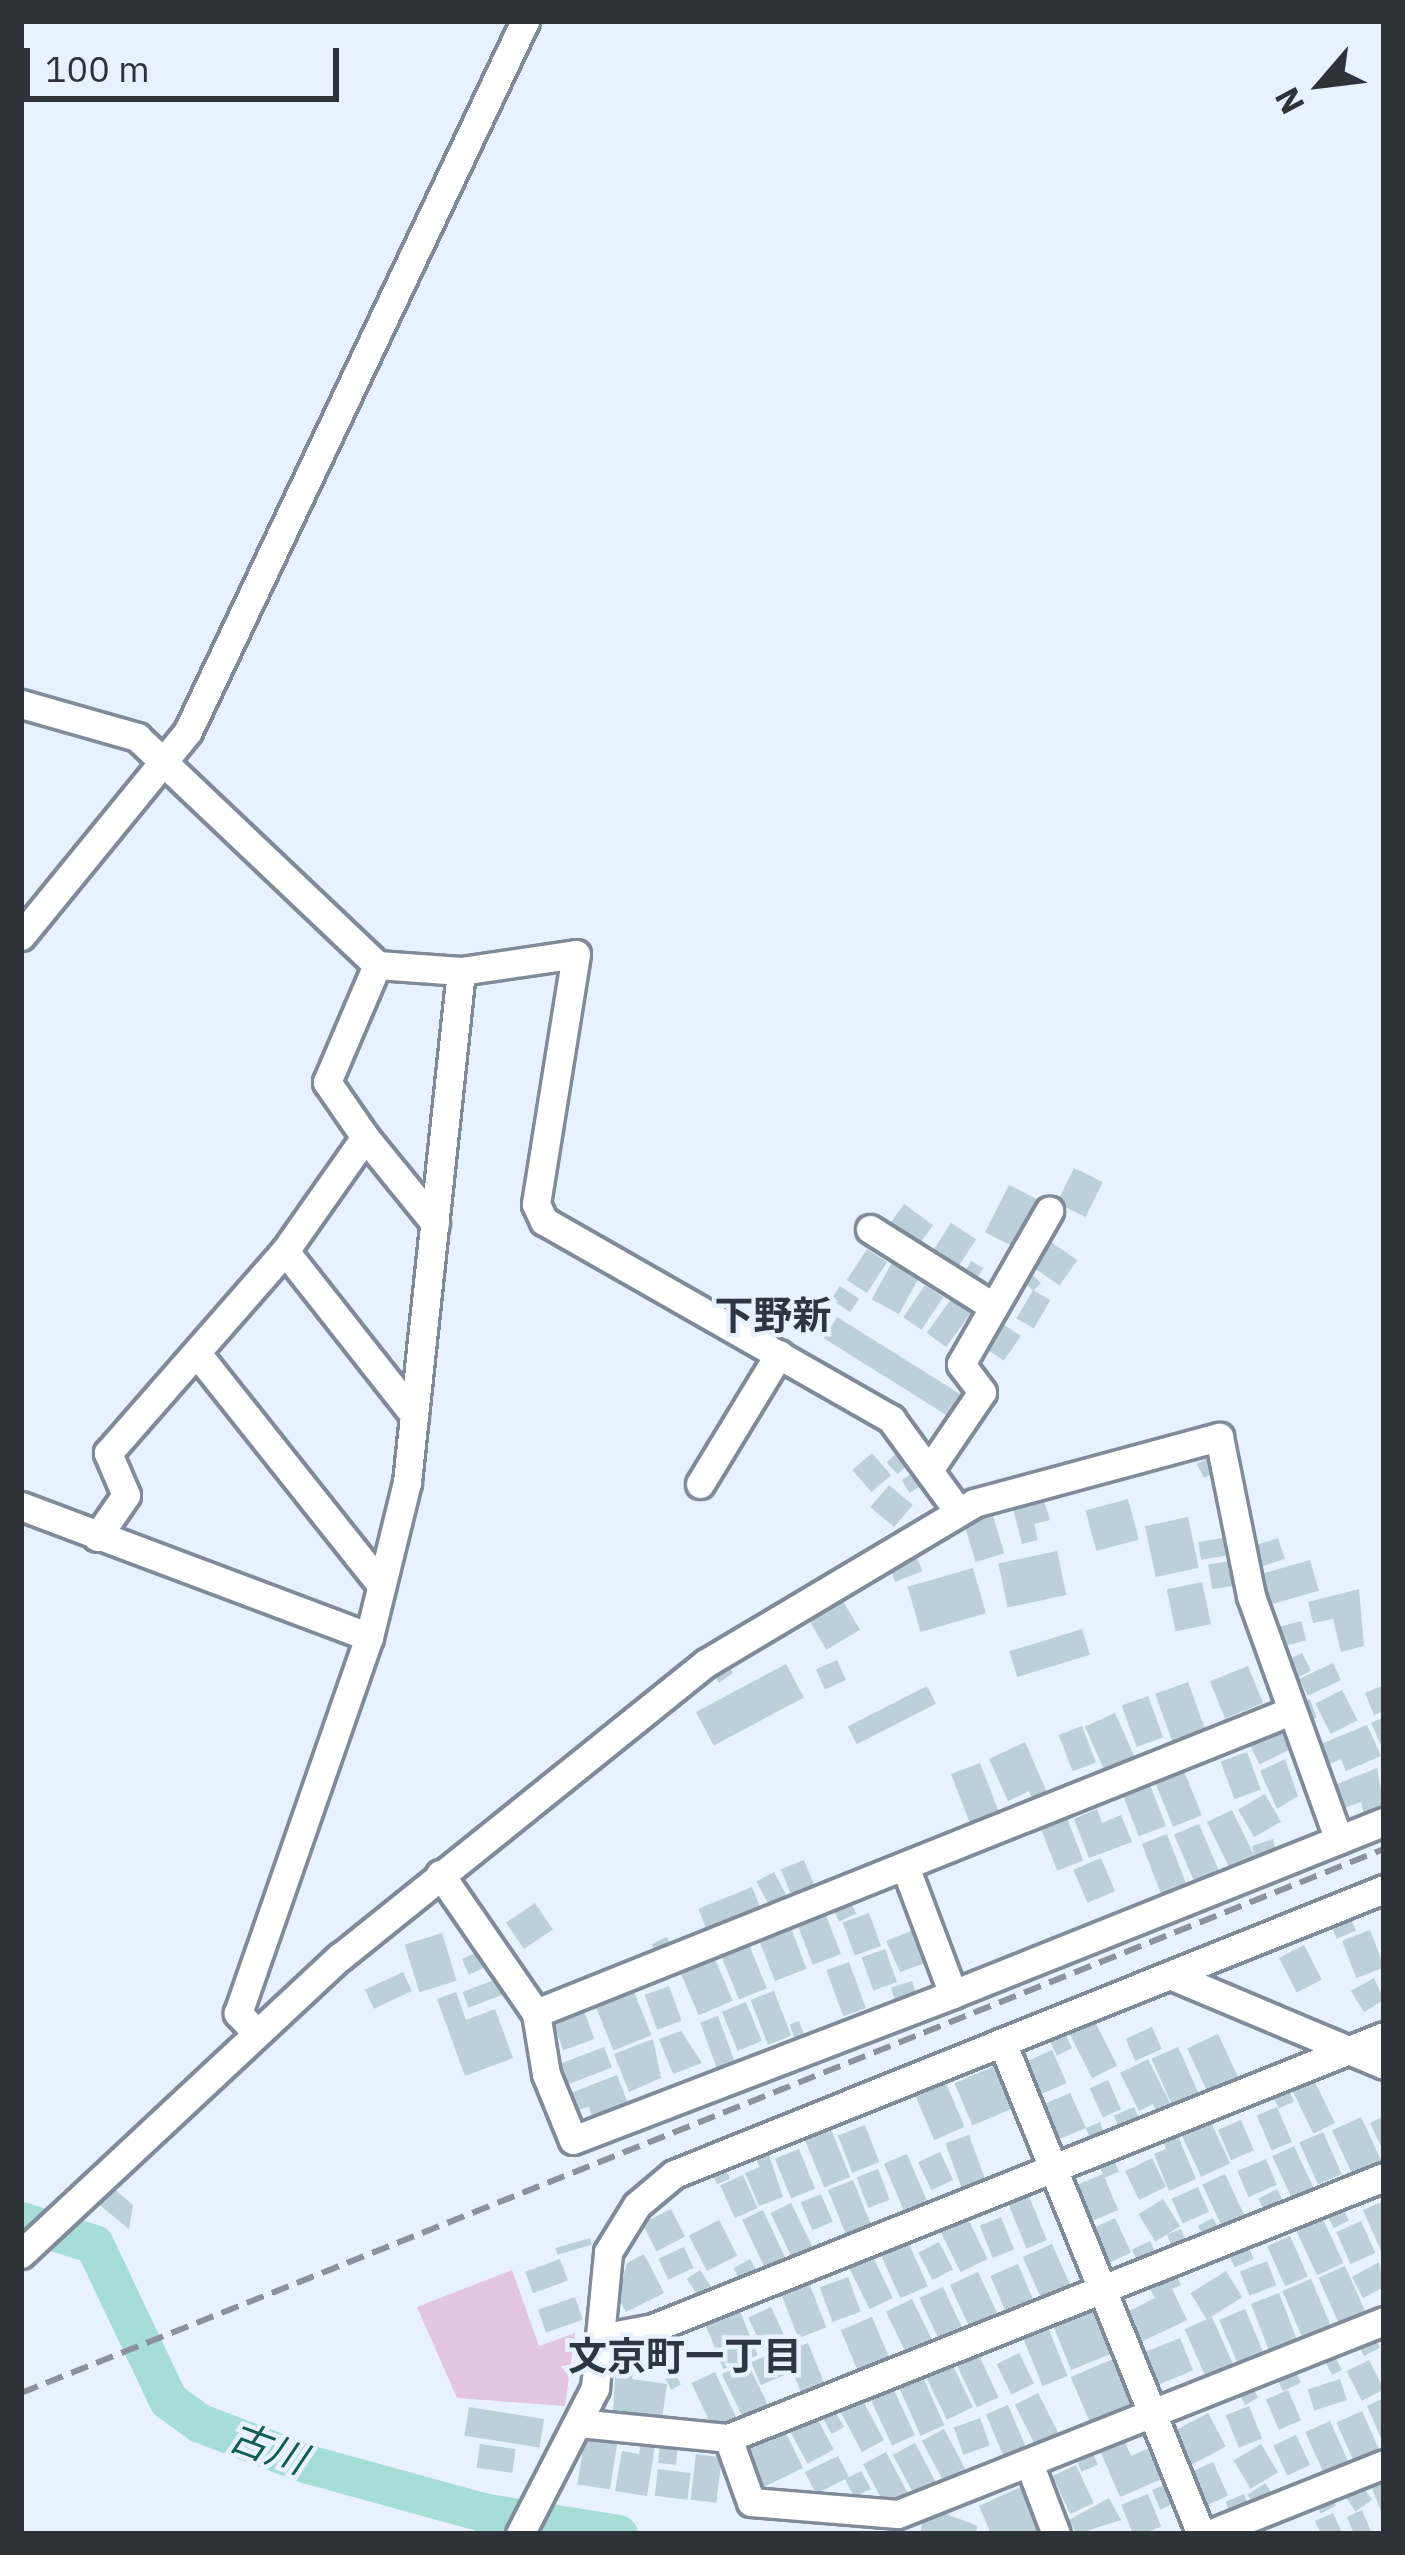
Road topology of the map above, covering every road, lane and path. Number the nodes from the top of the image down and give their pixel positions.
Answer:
1 (525, 21) edge
2 (21, 704) edge
3 (164, 759) junction
4 (21, 936) edge
5 (377, 965) junction
6 (461, 971) junction
7 (365, 1137) junction
8 (1048, 1211) dead end
9 (435, 1223) junction
10 (870, 1229) dead end
11 (285, 1250) junction
12 (994, 1307) junction
13 (779, 1354) junction
14 (199, 1356) junction
15 (414, 1415) junction
16 (929, 1470) junction
17 (700, 1484) dead end
18 (21, 1506) edge
19 (958, 1510) junction
20 (98, 1537) junction
21 (381, 1585) junction
22 (369, 1637) junction
23 (1288, 1712) junction
24 (1384, 1822) edge
25 (1339, 1840) junction
26 (906, 1869) junction
27 (440, 1874) junction
28 (1384, 1889) edge
29 (1170, 1975) junction
30 (953, 1994) junction
31 (536, 2013) junction
32 (257, 2033) junction
33 (1384, 2036) edge
34 (1002, 2042) junction
35 (1348, 2050) junction
36 (1384, 2065) edge
37 (1054, 2167) junction
38 (1384, 2177) edge
39 (23, 2252) edge
40 (1105, 2288) junction
41 (1384, 2321) edge
42 (601, 2338) junction
43 (1152, 2413) junction
44 (578, 2423) junction
45 (728, 2438) junction
46 (1029, 2463) junction
47 (1384, 2464) edge
48 (520, 2534) edge
49 (1056, 2534) edge
50 (1205, 2534) edge

1 - 3 street
2 - 3 street
3 - 4 street
3 - 5 street
5 - 6 street
5 - 7 street
6 - 9 street
6 - 13 street
7 - 9 street
7 - 11 street
8 - 12 street
9 - 15 street
10 - 12 street
11 - 14 street
11 - 15 street
12 - 16 street
13 - 16 street
13 - 17 street
14 - 20 street
14 - 21 street
15 - 21 street
16 - 19 street
18 - 20 street
19 - 23 street
19 - 27 street
20 - 22 street
21 - 22 street
22 - 32 street
23 - 25 street
23 - 26 street
24 - 25 street
25 - 30 street
26 - 30 street
26 - 31 street
27 - 31 street
27 - 32 street
28 - 29 street
29 - 34 street
29 - 35 street
30 - 31 street
32 - 39 street
33 - 35 street
34 - 37 street
34 - 42 street
35 - 36 street
35 - 37 street
37 - 40 street
37 - 42 street
38 - 40 street
40 - 43 street
40 - 45 street
41 - 43 street
42 - 44 street
43 - 46 street
43 - 50 street
44 - 45 street
44 - 48 street
45 - 46 street
46 - 49 street
47 - 50 street

